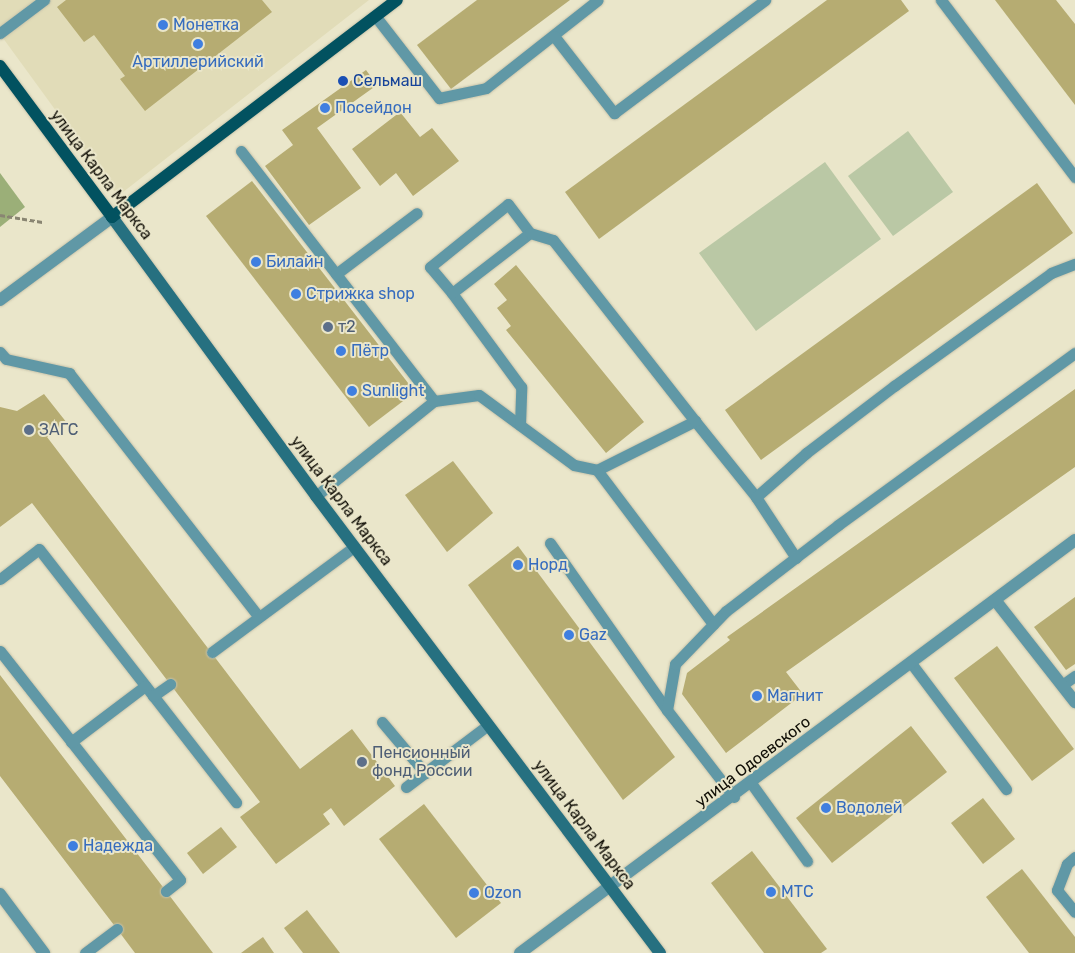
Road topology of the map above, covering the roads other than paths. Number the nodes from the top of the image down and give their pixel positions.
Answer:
1 (44, 0) edge
2 (397, 0) edge
3 (598, 0) edge
4 (765, 0) edge
5 (941, 0) edge
6 (376, 16) junction
7 (0, 33) edge
8 (554, 36) junction
9 (0, 66) edge
10 (241, 151) dead end
11 (1075, 177) edge
12 (416, 213) dead end
13 (112, 217) junction
14 (530, 233) junction
15 (1075, 264) edge
16 (336, 274) junction
17 (452, 293) junction
18 (0, 300) edge
19 (0, 352) edge
20 (1075, 353) edge
21 (434, 401) junction
22 (695, 421) junction
23 (520, 426) junction
24 (597, 470) junction
25 (316, 496) junction
26 (756, 497) junction
27 (1075, 540) edge
28 (550, 543) dead end
29 (354, 547) junction
30 (796, 558) junction
31 (0, 579) edge
32 (995, 600) junction
33 (259, 617) junction
34 (713, 624) junction
35 (0, 652) edge
36 (212, 652) dead end
37 (911, 663) junction
38 (1075, 676) edge
39 (170, 684) dead end
40 (145, 686) junction
41 (1062, 686) junction
42 (153, 696) junction
43 (1075, 702) edge
44 (667, 710) junction
45 (382, 722) dead end
46 (488, 725) junction
47 (71, 742) junction
48 (425, 773) junction
49 (751, 783) junction
50 (406, 787) dead end
51 (1006, 789) dead end
52 (734, 797) junction
53 (236, 802) dead end
54 (1075, 857) edge
55 (807, 861) dead end
56 (610, 887) junction
57 (166, 891) dead end
58 (0, 894) edge
59 (1075, 912) edge
60 (117, 928) dead end
61 (44, 953) edge
62 (85, 953) edge
63 (520, 953) edge
64 (660, 953) edge

1 - 7 lane
2 - 6 main road
3 - 8 lane
4 - 8 lane
5 - 11 lane
6 - 8 lane
6 - 13 main road
9 - 13 main road, улица Карла Маркса
10 - 16 lane
12 - 16 lane
13 - 18 street
13 - 25 main road, улица Карла Маркса
14 - 17 lane
14 - 17 lane
14 - 22 lane
15 - 26 lane
16 - 21 lane
17 - 23 lane
19 - 33 lane
20 - 30 lane
21 - 23 lane
21 - 25 lane
22 - 24 lane
22 - 26 lane
23 - 24 lane
24 - 34 lane
25 - 29 main road, улица Карла Маркса
26 - 30 lane
27 - 32 street, улица Одоевского
28 - 44 lane
29 - 33 lane
29 - 46 main road, улица Карла Маркса
30 - 34 lane
31 - 40 lane
32 - 37 street, улица Одоевского
32 - 41 street
33 - 36 lane
34 - 44 lane
35 - 47 lane
37 - 49 street, улица Одоевского
37 - 51 lane
38 - 41 lane
39 - 42 lane
40 - 42 lane
40 - 47 lane
41 - 43 street
42 - 53 lane
44 - 52 lane
45 - 48 lane
46 - 48 lane
46 - 56 main road, улица Карла Маркса
47 - 57 lane
48 - 50 lane
49 - 52 street, улица Одоевского
49 - 55 lane
52 - 56 street, улица Одоевского
54 - 59 lane
56 - 63 street, улица Одоевского
56 - 64 main road, улица Карла Маркса
58 - 61 street
60 - 62 lane

